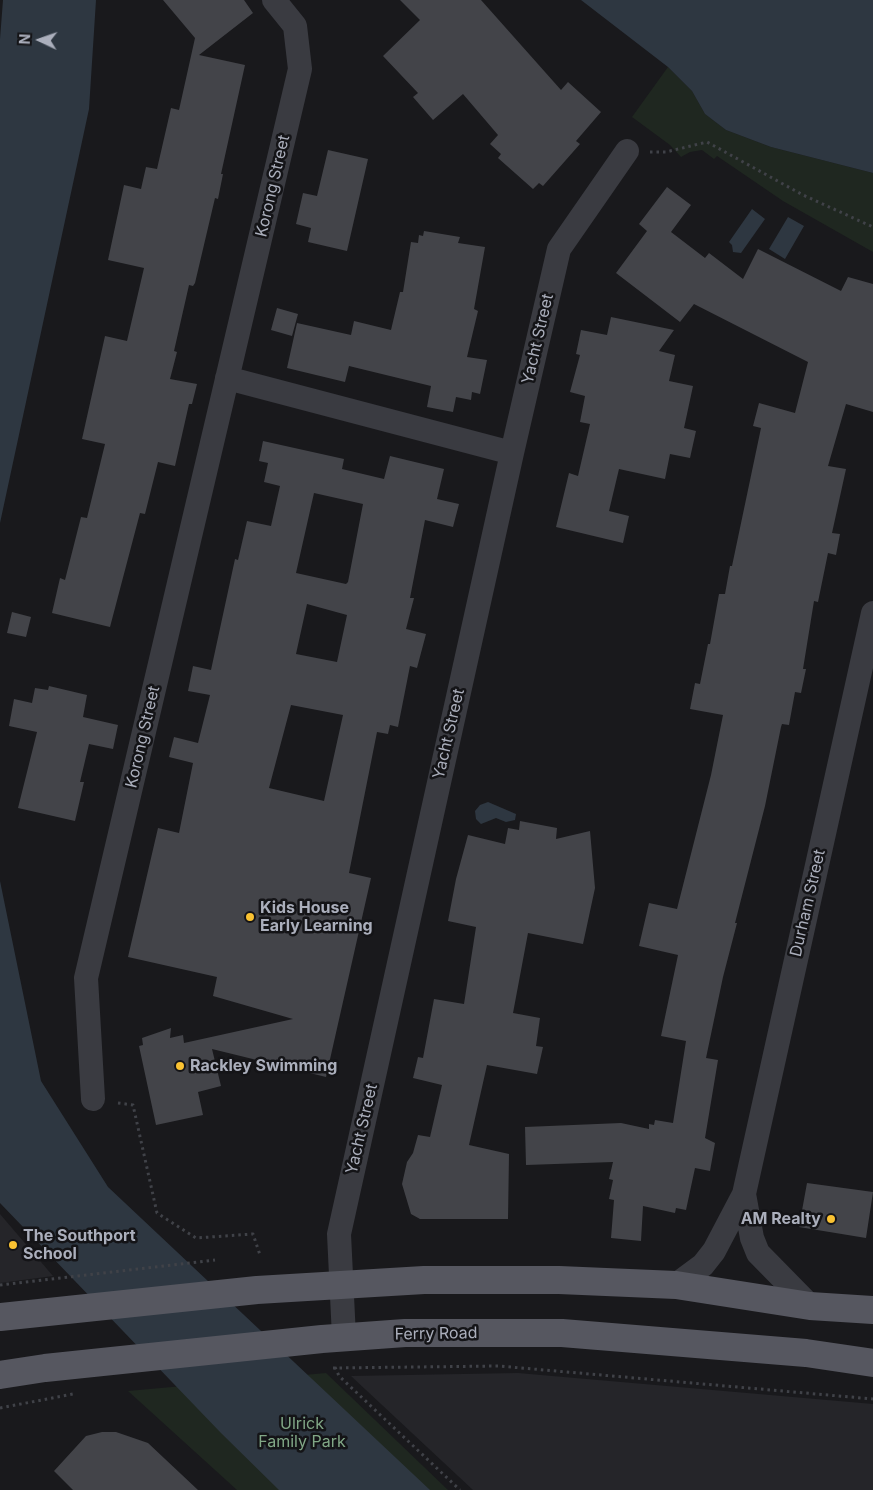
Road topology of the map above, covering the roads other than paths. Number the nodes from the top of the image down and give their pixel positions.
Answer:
1 (274, 0) edge
2 (627, 151) road end
3 (227, 378) junction
4 (512, 452) junction
5 (873, 613) edge
6 (93, 1099) road end
7 (744, 1194) junction
8 (676, 1284) junction
9 (340, 1286) junction
10 (810, 1306) junction
11 (873, 1310) edge
12 (8, 1316) edge
13 (324, 1339) junction
14 (873, 1362) edge
15 (0, 1375) edge

1 - 3 street, Korong Street
2 - 4 street, Yacht Street
3 - 4 street
3 - 6 street, Korong Street
4 - 9 street, Yacht Street
5 - 7 street, Durham Street
7 - 8 street, Durham Street
7 - 10 street, Durham Street
8 - 9 main road
8 - 10 main road
9 - 12 main road
9 - 13 street, Yacht Street
10 - 11 main road
13 - 14 main road, Ferry Road
13 - 15 main road, Ferry Road

